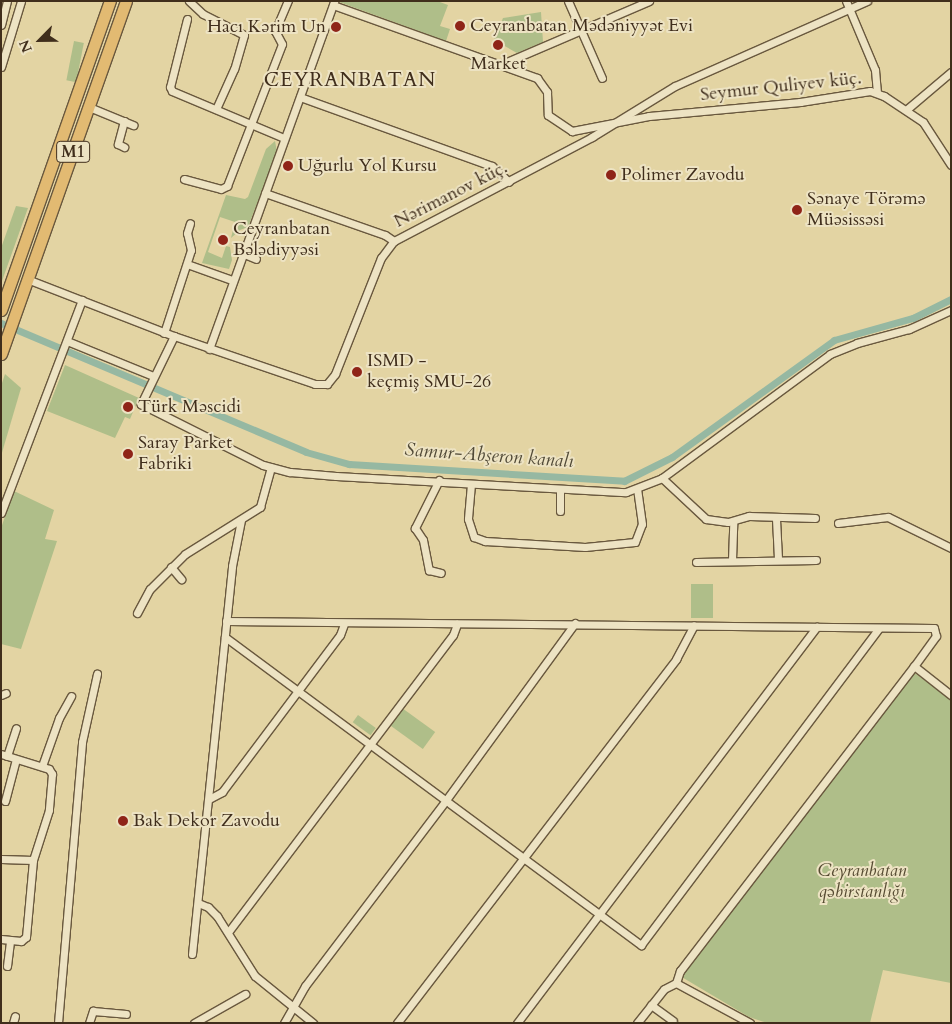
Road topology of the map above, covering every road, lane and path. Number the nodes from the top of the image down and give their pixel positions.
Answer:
1 (8, 1) edge
2 (21, 1) edge
3 (110, 1) edge
4 (126, 1) edge
5 (189, 1) edge
6 (288, 1) edge
7 (568, 1) edge
8 (649, 1) edge
9 (846, 1) edge
10 (867, 1) edge
11 (334, 3) edge
12 (849, 9) junction
13 (187, 19) dead end
14 (2, 21) edge
15 (581, 30) junction
16 (502, 64) junction
17 (1, 67) edge
18 (951, 72) edge
19 (602, 78) dead end
20 (877, 93) junction
21 (300, 97) junction
22 (89, 107) junction
23 (216, 109) junction
24 (906, 110) junction
25 (124, 121) junction
26 (251, 124) junction
27 (614, 124) junction
28 (133, 125) dead end
29 (284, 138) junction
30 (124, 147) dead end
31 (947, 151) edge
32 (951, 165) edge
33 (184, 178) dead end
34 (509, 182) junction
35 (265, 193) junction
36 (190, 223) dead end
37 (394, 241) junction
38 (242, 254) junction
39 (256, 259) dead end
40 (187, 264) junction
41 (27, 279) junction
42 (232, 280) junction
43 (4, 298) edge
44 (82, 300) junction
45 (951, 310) edge
46 (164, 333) junction
47 (174, 336) junction
48 (67, 342) junction
49 (3, 348) edge
50 (209, 349) junction
51 (153, 376) junction
52 (271, 468) junction
53 (662, 478) junction
54 (439, 480) junction
55 (470, 484) junction
56 (560, 490) junction
57 (637, 490) junction
58 (560, 511) dead end
59 (1, 513) edge
60 (815, 518) dead end
61 (776, 519) junction
62 (241, 520) junction
63 (733, 522) junction
64 (838, 523) dead end
65 (951, 548) edge
66 (778, 559) junction
67 (732, 560) junction
68 (816, 560) dead end
69 (696, 562) dead end
70 (170, 567) junction
71 (441, 573) dead end
72 (181, 579) dead end
73 (137, 613) dead end
74 (226, 621) junction
75 (575, 623) junction
76 (344, 624) junction
77 (457, 624) junction
78 (694, 625) junction
79 (817, 627) junction
80 (880, 628) junction
81 (225, 637) junction
82 (914, 666) junction
83 (97, 674) dead end
84 (298, 689) junction
85 (951, 695) edge
86 (72, 696) dead end
87 (16, 728) dead end
88 (370, 744) junction
89 (4, 755) edge
90 (16, 759) junction
91 (42, 766) junction
92 (209, 799) junction
93 (446, 800) junction
94 (5, 801) dead end
95 (523, 858) junction
96 (1, 859) edge
97 (33, 860) junction
98 (198, 903) junction
99 (599, 916) junction
100 (228, 931) junction
101 (1, 939) edge
102 (10, 940) junction
103 (192, 954) dead end
104 (7, 966) dead end
105 (676, 983) junction
106 (245, 994) dead end
107 (651, 1005) junction
108 (292, 1007) junction
109 (126, 1014) dead end
110 (673, 1021) dead end
111 (58, 1023) edge
112 (89, 1023) edge
113 (194, 1023) edge
114 (284, 1023) edge
115 (313, 1023) edge
116 (397, 1023) edge
117 (517, 1023) edge
118 (637, 1023) edge
119 (750, 1023) edge

1 - 14 street
2 - 17 street
3 - 43 highway, M1
4 - 22 highway, M1
5 - 23 street
6 - 26 street
7 - 15 street
8 - 15 street
9 - 12 street
10 - 12 street, Nərimanov küç.
11 - 16 street
11 - 21 street
12 - 20 street
12 - 27 street, Nərimanov küç.
13 - 23 street
15 - 16 street
15 - 19 street
16 - 27 street
18 - 24 street
20 - 24 street, Seymur Quliyev küç.
20 - 27 street, Seymur Quliyev küç.
21 - 29 street
21 - 34 street
22 - 25 street
22 - 41 highway, M1
23 - 26 street
24 - 31 street, Seymur Quliyev küç.
25 - 28 street
25 - 30 street
26 - 29 street
26 - 33 street
27 - 34 street, Nərimanov küç.
29 - 35 street
31 - 32 street, Seymur Quliyev küç.
34 - 37 street, Nərimanov küç.
35 - 37 street
35 - 38 street
36 - 40 street
37 - 50 street, Nərimanov küç.
38 - 39 street
38 - 42 street
40 - 42 street
40 - 46 street
41 - 44 street, Nərimanov küç.
41 - 49 highway, M1
42 - 50 street
44 - 46 street, Nərimanov küç.
44 - 48 street
45 - 53 street
46 - 47 street, Nərimanov küç.
47 - 50 street, Nərimanov küç.
47 - 51 street
48 - 51 street
48 - 59 street
51 - 52 street
52 - 54 street
52 - 62 street
53 - 57 street
53 - 63 street
54 - 55 street
54 - 71 street
55 - 56 street
55 - 57 street
56 - 57 street
56 - 58 street
60 - 61 street
61 - 63 street
61 - 66 street
62 - 70 street
62 - 74 street
63 - 67 street
64 - 65 street
66 - 67 street
66 - 68 street
67 - 69 street
70 - 72 street
70 - 73 street
74 - 76 street
74 - 81 street
75 - 77 street
75 - 78 street
75 - 93 street
76 - 77 street
76 - 84 street
77 - 88 street
78 - 79 street
78 - 95 street
79 - 80 street
79 - 99 street
80 - 82 street
80 - 99 street
81 - 84 street
81 - 92 street
82 - 85 street
82 - 105 street
83 - 111 street
84 - 88 street
84 - 92 street
86 - 91 street
87 - 89 street
88 - 93 street
88 - 100 street
89 - 90 street
90 - 91 street
90 - 94 street
91 - 97 street
92 - 98 street
93 - 95 street
93 - 108 street
95 - 99 street
95 - 116 street
96 - 97 street
97 - 102 street
98 - 100 street
98 - 103 street
99 - 117 street
100 - 108 street
101 - 102 street
102 - 104 street
105 - 107 street
105 - 119 street
106 - 113 street
107 - 110 street
107 - 118 street
108 - 114 street
108 - 115 street
109 - 112 street

